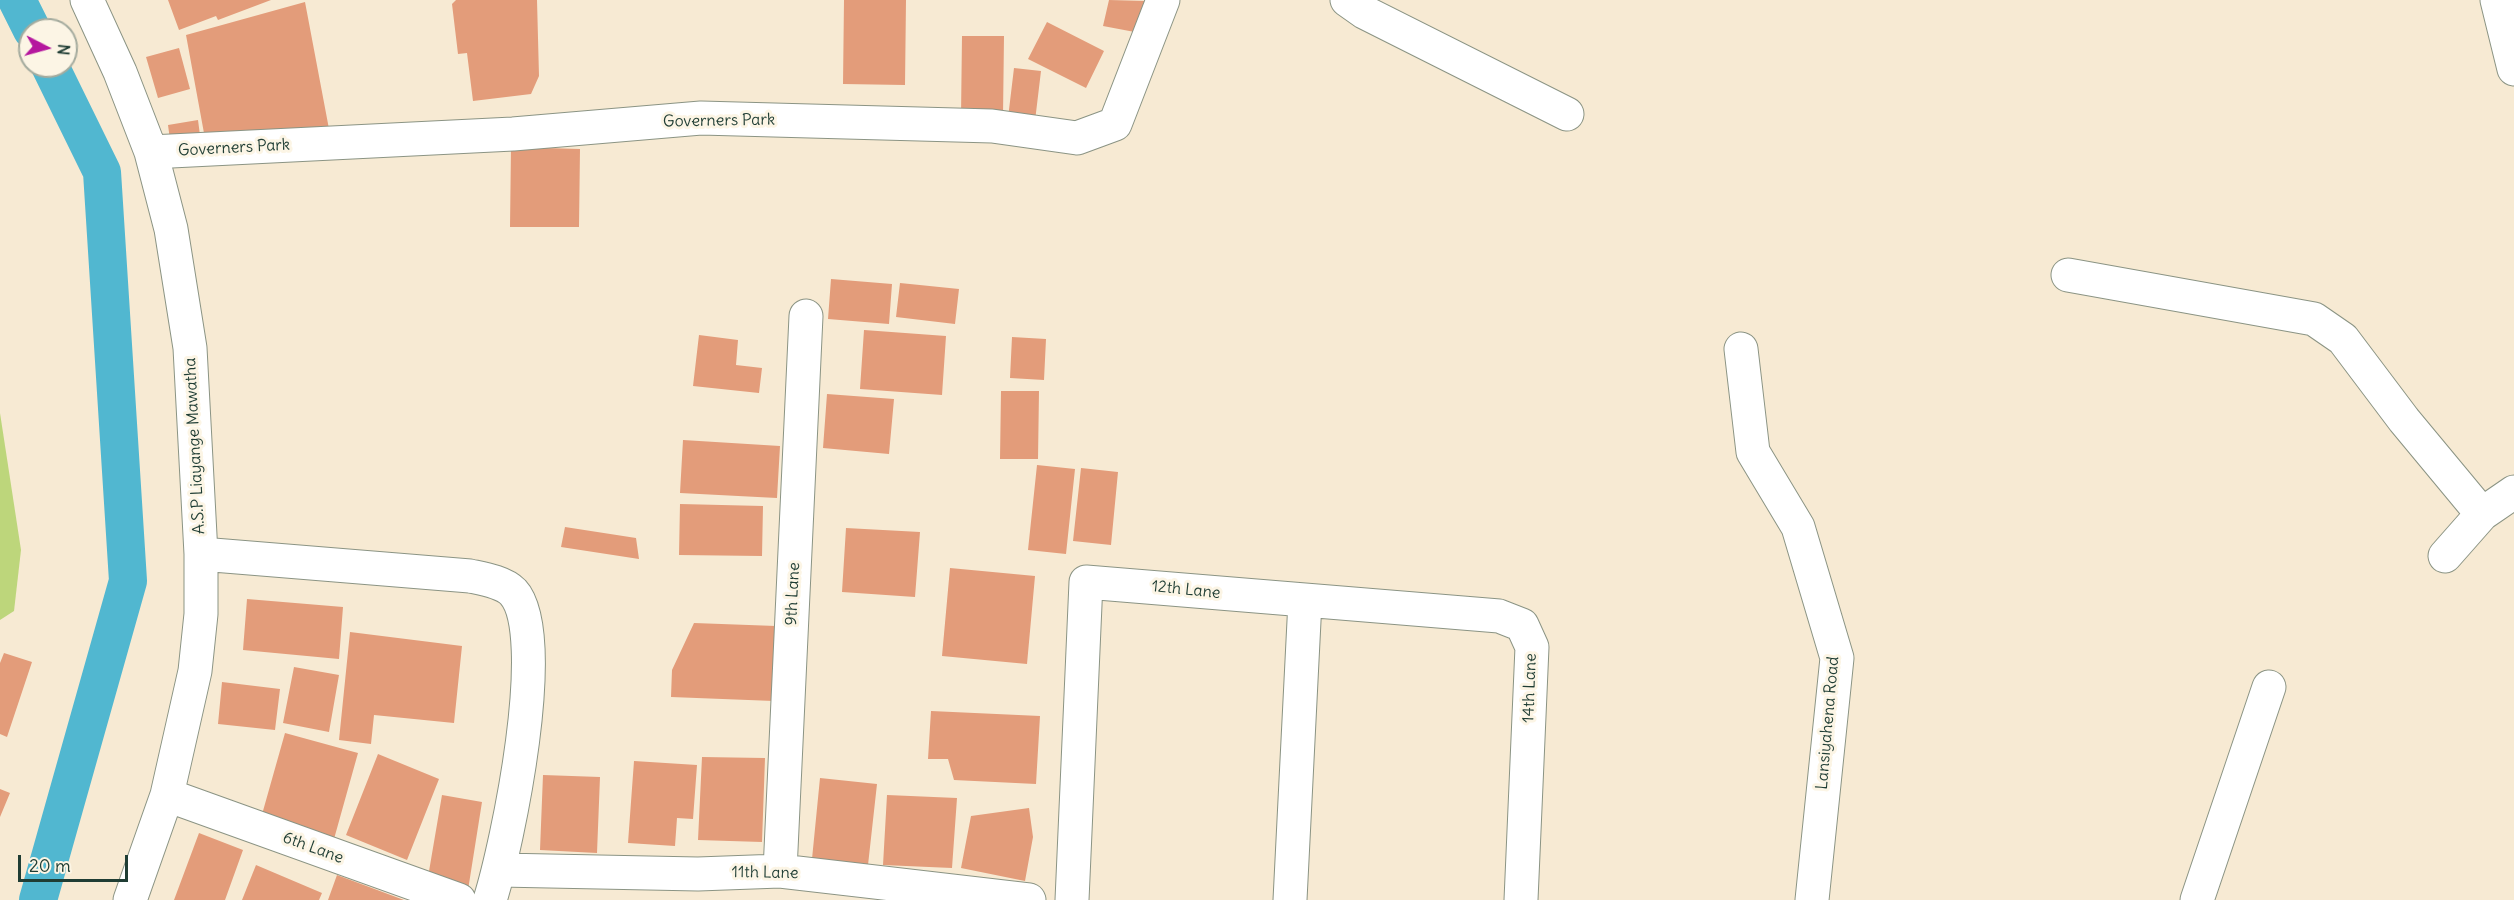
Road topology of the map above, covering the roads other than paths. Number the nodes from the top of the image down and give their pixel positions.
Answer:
1 (87, 0) edge
2 (1163, 0) edge
3 (1347, 0) edge
4 (2497, 0) edge
5 (2514, 69) edge
6 (1567, 114) dead end
7 (151, 152) junction
8 (2068, 275) dead end
9 (806, 316) dead end
10 (1741, 349) dead end
11 (2514, 492) edge
12 (2482, 514) junction
13 (201, 554) junction
14 (2445, 556) dead end
15 (1305, 601) junction
16 (2269, 687) dead end
17 (167, 795) junction
18 (780, 871) junction
19 (495, 885) edge
20 (697, 887) edge
21 (130, 900) edge
22 (459, 900) edge
23 (1029, 900) edge
24 (1072, 900) edge
25 (1290, 900) edge
26 (1521, 900) edge
27 (1812, 900) edge
28 (2197, 900) edge

1 - 7 street, A.S.P Liayange Mawatha
2 - 7 street, Governers Park
3 - 6 street
4 - 5 street
7 - 13 street, A.S.P Liayange Mawatha
8 - 12 street
9 - 18 street, 9th Lane
10 - 27 street, Lansiyahena Road
11 - 12 street
12 - 14 street
13 - 17 street, A.S.P Liayange Mawatha
13 - 19 street
15 - 24 street, 12th Lane
15 - 25 street
15 - 26 street, 14th Lane
16 - 28 street
17 - 21 street, A.S.P Liayange Mawatha
17 - 22 street, 6th Lane
18 - 20 street, 11th Lane
18 - 23 street, 11th Lane
19 - 20 street, 11th Lane

